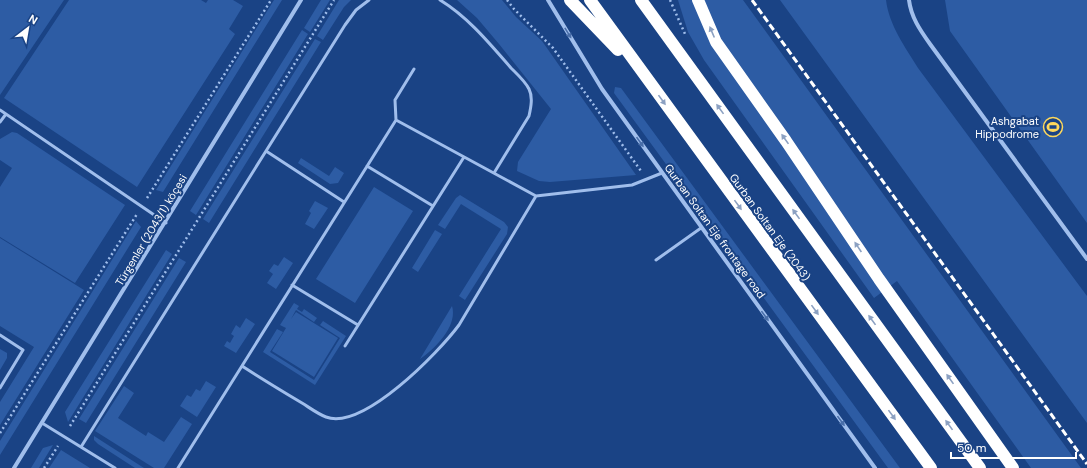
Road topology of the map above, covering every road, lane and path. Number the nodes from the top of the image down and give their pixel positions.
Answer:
1 (270, 0) edge
2 (301, 0) edge
3 (334, 0) edge
4 (370, 0) edge
5 (440, 0) edge
6 (507, 0) edge
7 (548, 0) edge
8 (570, 0) edge
9 (590, 0) edge
10 (641, 0) edge
11 (698, 0) edge
12 (909, 0) edge
13 (414, 69) dead end
14 (649, 83) junction
15 (0, 110) edge
16 (6, 114) junction
17 (396, 120) junction
18 (0, 122) edge
19 (266, 151) junction
20 (464, 157) junction
21 (367, 166) junction
22 (494, 173) junction
23 (662, 174) junction
24 (648, 180) junction
25 (536, 196) junction
26 (344, 202) junction
27 (141, 206) junction
28 (433, 206) junction
29 (166, 223) junction
30 (701, 228) junction
31 (1087, 259) edge
32 (656, 260) dead end
33 (292, 285) junction
34 (358, 325) junction
35 (0, 335) edge
36 (345, 346) dead end
37 (242, 366) junction
38 (0, 388) edge
39 (42, 423) junction
40 (70, 426) dead end
41 (0, 433) edge
42 (58, 446) dead end
43 (81, 447) junction
44 (14, 468) edge
45 (44, 468) edge
46 (115, 468) edge
47 (178, 468) edge
48 (875, 468) edge
49 (931, 468) edge
50 (980, 468) edge
51 (1013, 468) edge

1 - 27 path
2 - 29 street, Türgenler (2043/1) köçesi
3 - 40 path
4 - 19 lane
5 - 22 lane
6 - 24 path
7 -> 23 street, Gurban Soltan Eje frontage road
8 - 14 highway
9 - 14 highway, Gurban Soltan Eje (2043)
50 -> 10 highway
51 -> 11 highway
12 - 31 street
13 - 17 lane
14 -> 49 highway, Gurban Soltan Eje (2043)
15 - 16 lane
16 - 18 lane
16 - 27 lane
17 - 20 lane
17 - 21 lane
19 - 26 lane
19 - 43 lane
20 - 22 lane
20 - 28 lane
21 - 26 lane
21 - 28 lane
22 - 25 lane
23 - 24 lane
23 - 30 street, Gurban Soltan Eje frontage road
24 - 25 lane
25 - 37 lane
26 - 33 lane
27 - 29 lane
27 - 41 path
28 - 34 lane
29 - 39 street, Türgenler (2043/1) köçesi
30 - 32 lane
30 -> 48 street, Gurban Soltan Eje frontage road
33 - 34 lane
33 - 37 lane
34 - 36 lane
35 - 38 lane
37 - 47 lane
39 - 43 lane
39 - 44 street, Türgenler (2043/1) köçesi
42 - 45 path
43 - 46 lane

